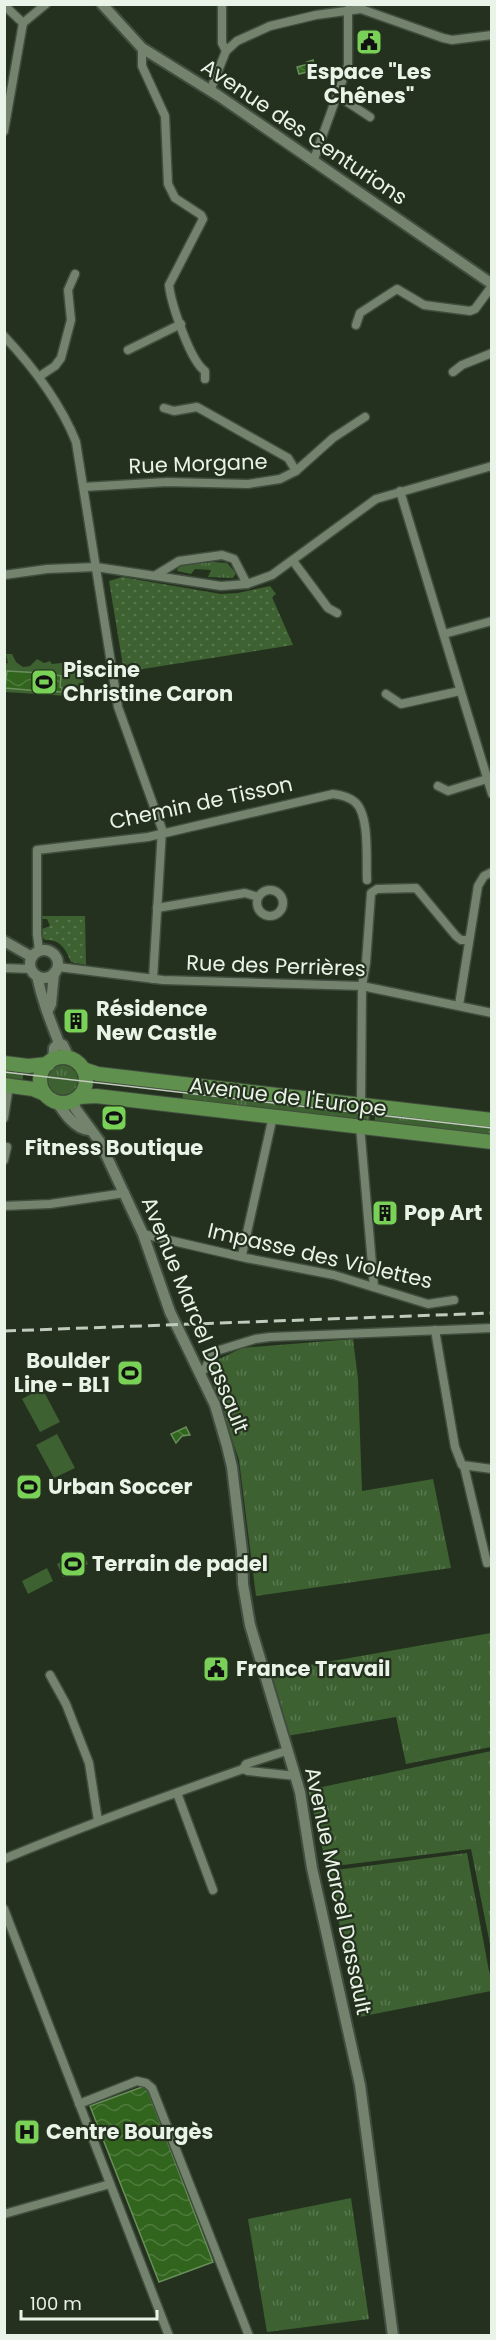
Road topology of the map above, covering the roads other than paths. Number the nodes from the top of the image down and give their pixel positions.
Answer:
1 (46, 4) edge
2 (222, 4) edge
3 (316, 4) edge
4 (4, 5) edge
5 (103, 5) edge
6 (348, 10) junction
7 (316, 15) junction
8 (23, 23) junction
9 (492, 35) edge
10 (142, 48) junction
11 (225, 51) junction
12 (210, 91) junction
13 (338, 96) junction
14 (370, 117) dead end
15 (4, 130) edge
16 (314, 162) junction
17 (75, 274) dead end
18 (492, 285) edge
19 (181, 324) junction
20 (356, 325) dead end
21 (4, 336) edge
22 (128, 350) dead end
23 (492, 353) edge
24 (453, 372) dead end
25 (40, 376) junction
26 (206, 379) dead end
27 (164, 408) dead end
28 (364, 417) dead end
29 (491, 468) edge
30 (296, 471) junction
31 (84, 487) junction
32 (400, 491) junction
33 (293, 561) junction
34 (96, 567) junction
35 (4, 575) edge
36 (156, 576) junction
37 (247, 584) junction
38 (337, 613) dead end
39 (492, 621) edge
40 (444, 634) junction
41 (460, 691) junction
42 (386, 694) dead end
43 (487, 779) junction
44 (438, 786) dead end
45 (492, 794) edge
46 (162, 833) junction
47 (492, 872) edge
48 (366, 880) dead end
49 (258, 897) dead end
50 (157, 908) junction
51 (4, 940) edge
52 (468, 940) junction
53 (35, 963) junction
54 (4, 968) edge
55 (56, 970) junction
56 (153, 979) junction
57 (362, 986) junction
58 (459, 1005) junction
59 (48, 1010) junction
60 (492, 1013) edge
61 (58, 1043) junction
62 (69, 1058) junction
63 (50, 1062) junction
64 (4, 1063) edge
65 (83, 1069) junction
66 (7, 1085) edge
67 (51, 1098) junction
68 (77, 1099) junction
69 (361, 1104) junction
70 (273, 1116) junction
71 (4, 1118) edge
72 (492, 1120) edge
73 (360, 1126) junction
74 (89, 1130) junction
75 (492, 1142) edge
76 (4, 1147) edge
77 (4, 1160) edge
78 (125, 1193) junction
79 (4, 1206) edge
80 (143, 1234) junction
81 (242, 1255) junction
82 (374, 1287) junction
83 (454, 1300) dead end
84 (492, 1328) edge
85 (435, 1332) junction
86 (200, 1373) junction
87 (464, 1466) junction
88 (492, 1469) edge
89 (487, 1563) dead end
90 (50, 1675) dead end
91 (286, 1751) junction
92 (243, 1769) junction
93 (296, 1776) junction
94 (177, 1793) junction
95 (98, 1821) junction
96 (4, 1859) edge
97 (213, 1890) dead end
98 (4, 1910) edge
99 (79, 2104) junction
100 (110, 2184) junction
101 (4, 2214) edge
102 (169, 2336) edge
103 (249, 2336) edge
104 (393, 2336) edge

1 - 8 street
2 - 11 street
3 - 7 street
4 - 8 street
5 - 10 street, Avenue des Centurions
6 - 7 street
6 - 9 street
6 - 13 street
7 - 11 street
8 - 15 street
10 - 12 street, Avenue des Centurions
10 - 19 street
11 - 12 street
12 - 16 street, Avenue des Centurions
13 - 14 street
13 - 16 street
16 - 18 street, Avenue des Centurions
17 - 25 street
18 - 20 street
19 - 22 street
19 - 26 street
21 - 25 street
23 - 24 street
25 - 31 street
27 - 30 street
28 - 30 street, Rue Morgane
29 - 32 street
30 - 31 street, Rue Morgane
31 - 34 street
32 - 33 street
32 - 40 street
33 - 37 street
33 - 38 street
34 - 35 street
34 - 36 street
34 - 46 street
36 - 37 street
36 - 37 street
39 - 40 street
40 - 41 street
41 - 42 street
41 - 43 street
43 - 44 street
43 - 45 street
46 - 48 street, Chemin de Tisson
46 - 50 street
46 - 53 street, Chemin de Tisson
47 - 52 street
49 - 50 street
50 - 56 street
51 - 53 street
52 - 57 street
52 - 58 street
53 - 54 street
53 - 55 street
53 - 55 street
53 - 59 street
55 - 56 street, Rue des Perrières
55 - 59 street
56 - 57 street, Rue des Perrières
57 - 58 street, Rue des Perrières
57 - 69 street
58 - 60 street, Rue des Perrières
59 - 61 street
61 - 62 street
61 - 63 street
62 - 63 main road
62 - 65 main road
63 - 64 main road
63 - 67 main road
65 - 68 main road
65 - 69 main road, Avenue de l'Europe
66 - 67 main road
66 - 71 street
67 - 68 main road
67 - 74 street, Avenue Marcel Dassault
68 - 70 main road, Avenue de l'Europe
68 - 74 street, Avenue Marcel Dassault
69 - 72 main road, Avenue de l'Europe
70 - 73 main road, Avenue de l'Europe
70 - 81 street
73 - 75 main road, Avenue de l'Europe
73 - 82 street
74 - 78 street, Avenue Marcel Dassault
76 - 77 street
78 - 79 street
78 - 80 street, Avenue Marcel Dassault
80 - 81 street, Impasse des Violettes
80 - 86 street, Avenue Marcel Dassault
81 - 82 street, Impasse des Violettes
82 - 83 street, Impasse des Violettes
84 - 85 street
85 - 86 street
85 - 87 street
86 - 91 street, Avenue Marcel Dassault
87 - 88 street
87 - 89 street
90 - 95 street
91 - 92 street
91 - 93 street, Avenue Marcel Dassault
92 - 93 street
92 - 94 street
93 - 104 street, Avenue Marcel Dassault
94 - 95 street
94 - 97 street
95 - 96 street
98 - 99 street
99 - 100 street
99 - 103 street
100 - 101 street
100 - 102 street

